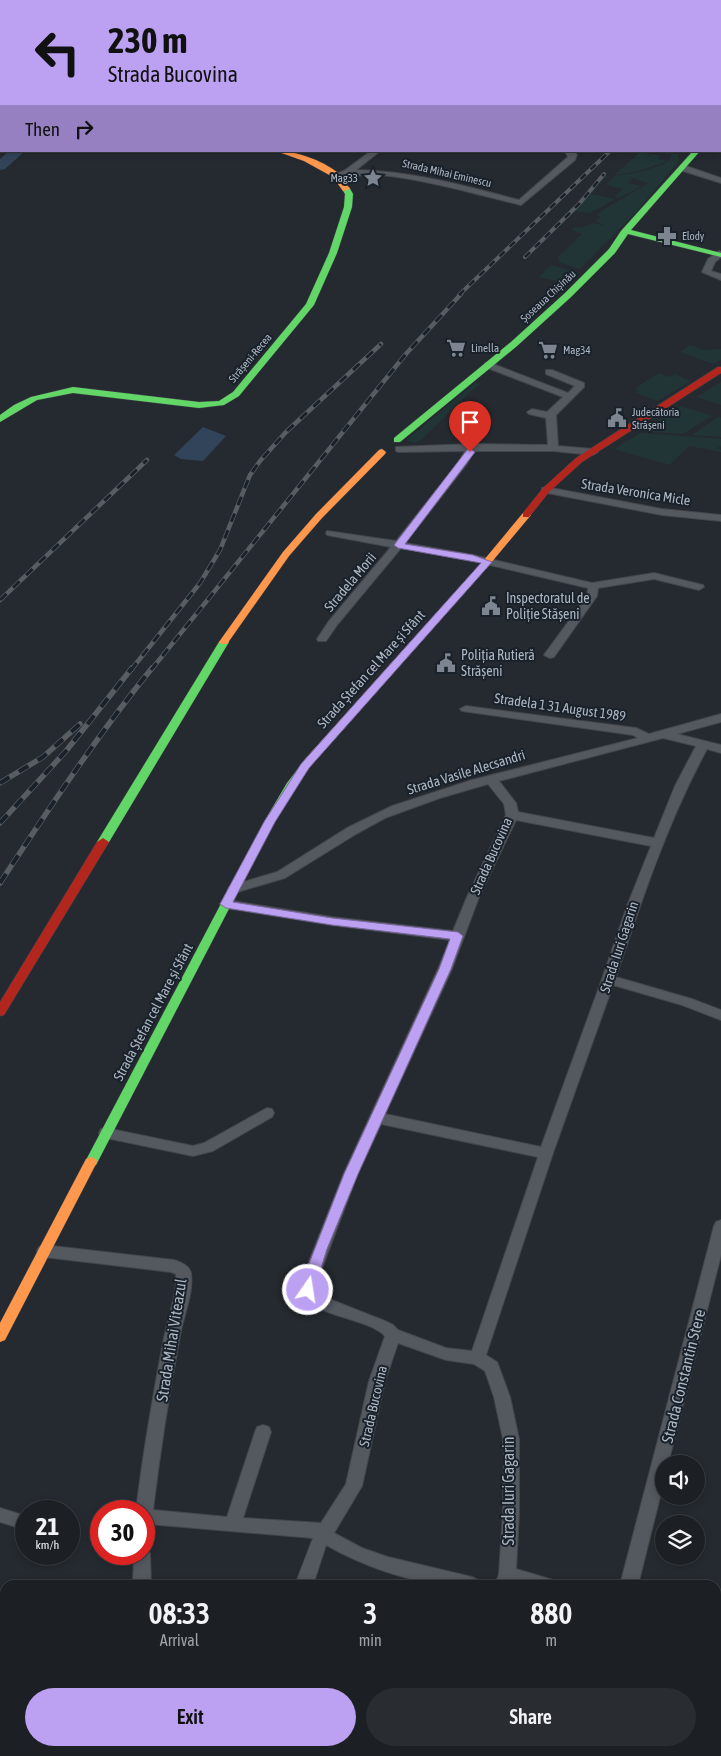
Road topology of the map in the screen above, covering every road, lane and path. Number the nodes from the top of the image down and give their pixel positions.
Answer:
1 (283, 152) edge
2 (375, 152) edge
3 (570, 152) edge
4 (696, 152) edge
5 (683, 168) junction
6 (342, 174) junction
7 (721, 181) edge
8 (625, 232) junction
9 (720, 255) edge
10 (721, 277) edge
11 (488, 365) junction
12 (721, 369) edge
13 (549, 372) dead end
14 (568, 396) junction
15 (532, 412) dead end
16 (551, 416) junction
17 (0, 419) edge
18 (398, 445) junction
19 (376, 447) junction
20 (472, 447) junction
21 (554, 448) junction
22 (593, 452) junction
23 (546, 490) junction
24 (721, 518) edge
25 (331, 532) dead end
26 (398, 545) junction
27 (487, 562) junction
28 (263, 567) dead end
29 (592, 586) junction
30 (699, 587) dead end
31 (322, 639) dead end
32 (550, 655) dead end
33 (466, 710) dead end
34 (721, 718) edge
35 (665, 735) junction
36 (649, 739) junction
37 (703, 745) junction
38 (721, 749) edge
39 (492, 779) junction
40 (512, 815) junction
41 (657, 842) junction
42 (234, 889) junction
43 (226, 904) junction
44 (458, 936) junction
45 (609, 979) junction
46 (0, 1012) edge
47 (721, 1015) edge
48 (267, 1113) dead end
49 (377, 1118) junction
50 (106, 1133) junction
51 (546, 1154) junction
52 (721, 1226) edge
53 (44, 1251) junction
54 (393, 1335) junction
55 (0, 1336) edge
56 (478, 1358) junction
57 (262, 1432) dead end
58 (146, 1500) edge
59 (0, 1515) edge
60 (155, 1518) edge
61 (15, 1520) edge
62 (233, 1525) junction
63 (323, 1533) junction
64 (142, 1565) edge
65 (142, 1580) edge
66 (306, 1580) edge
67 (450, 1580) edge
68 (503, 1580) edge
69 (631, 1580) edge

1 - 6 main road
2 - 6 street
3 - 6 street, Strada Mihai Eminescu
4 - 5 main road, Șoseaua Chișinău
5 - 7 street
5 - 8 main road, Șoseaua Chișinău
6 - 17 main road, Strășeni-Recea
8 - 9 main road
8 - 11 main road, Șoseaua Chișinău
8 - 18 main road
9 - 10 street
11 - 14 street
11 - 18 main road, Șoseaua Chișinău
12 - 22 main road, Strada Ștefan cel Mare și Sfânt
13 - 14 street
14 - 16 street
15 - 16 street
16 - 21 street
18 - 19 main road
18 - 20 street
19 - 28 main road
19 - 46 main road
20 - 21 street
20 - 26 street, Stradela Morii
21 - 22 street
22 - 23 main road, Strada Ștefan cel Mare și Sfânt
23 - 24 street, Strada Veronica Micle
23 - 27 main road, Strada Ștefan cel Mare și Sfânt
25 - 26 street
26 - 27 street
26 - 31 street, Stradela Morii
27 - 29 street
27 - 42 main road, Strada Ștefan cel Mare și Sfânt
29 - 30 street
29 - 32 street
33 - 36 street, Stradela 1 31 August 1989
34 - 35 street, Strada Vasile Alecsandri
35 - 36 street, Strada Vasile Alecsandri
35 - 37 street
36 - 39 street, Strada Vasile Alecsandri
37 - 38 street
37 - 41 street, Strada Iuri Gagarin
39 - 40 street, Strada Bucovina
39 - 42 street, Strada Vasile Alecsandri
40 - 41 street
40 - 44 street, Strada Bucovina
41 - 45 street, Strada Iuri Gagarin
42 - 43 main road, Strada Ștefan cel Mare și Sfânt
43 - 44 street
43 - 50 main road, Strada Ștefan cel Mare și Sfânt
44 - 49 street, Strada Bucovina
45 - 47 street
45 - 51 street, Strada Iuri Gagarin
48 - 50 street
49 - 51 street
49 - 54 street, Strada Bucovina
50 - 53 main road, Strada Ștefan cel Mare și Sfânt
51 - 56 street, Strada Iuri Gagarin
52 - 69 street, Strada Constantin Stere
53 - 55 main road, Strada Ștefan cel Mare și Sfânt
53 - 58 street, Strada Mihai Viteazul
54 - 56 street
54 - 63 street, Strada Bucovina
56 - 68 street, Strada Iuri Gagarin
57 - 62 street
59 - 61 street
60 - 62 street
62 - 63 street
63 - 66 street, Strada Bucovina
63 - 67 street
64 - 65 street

